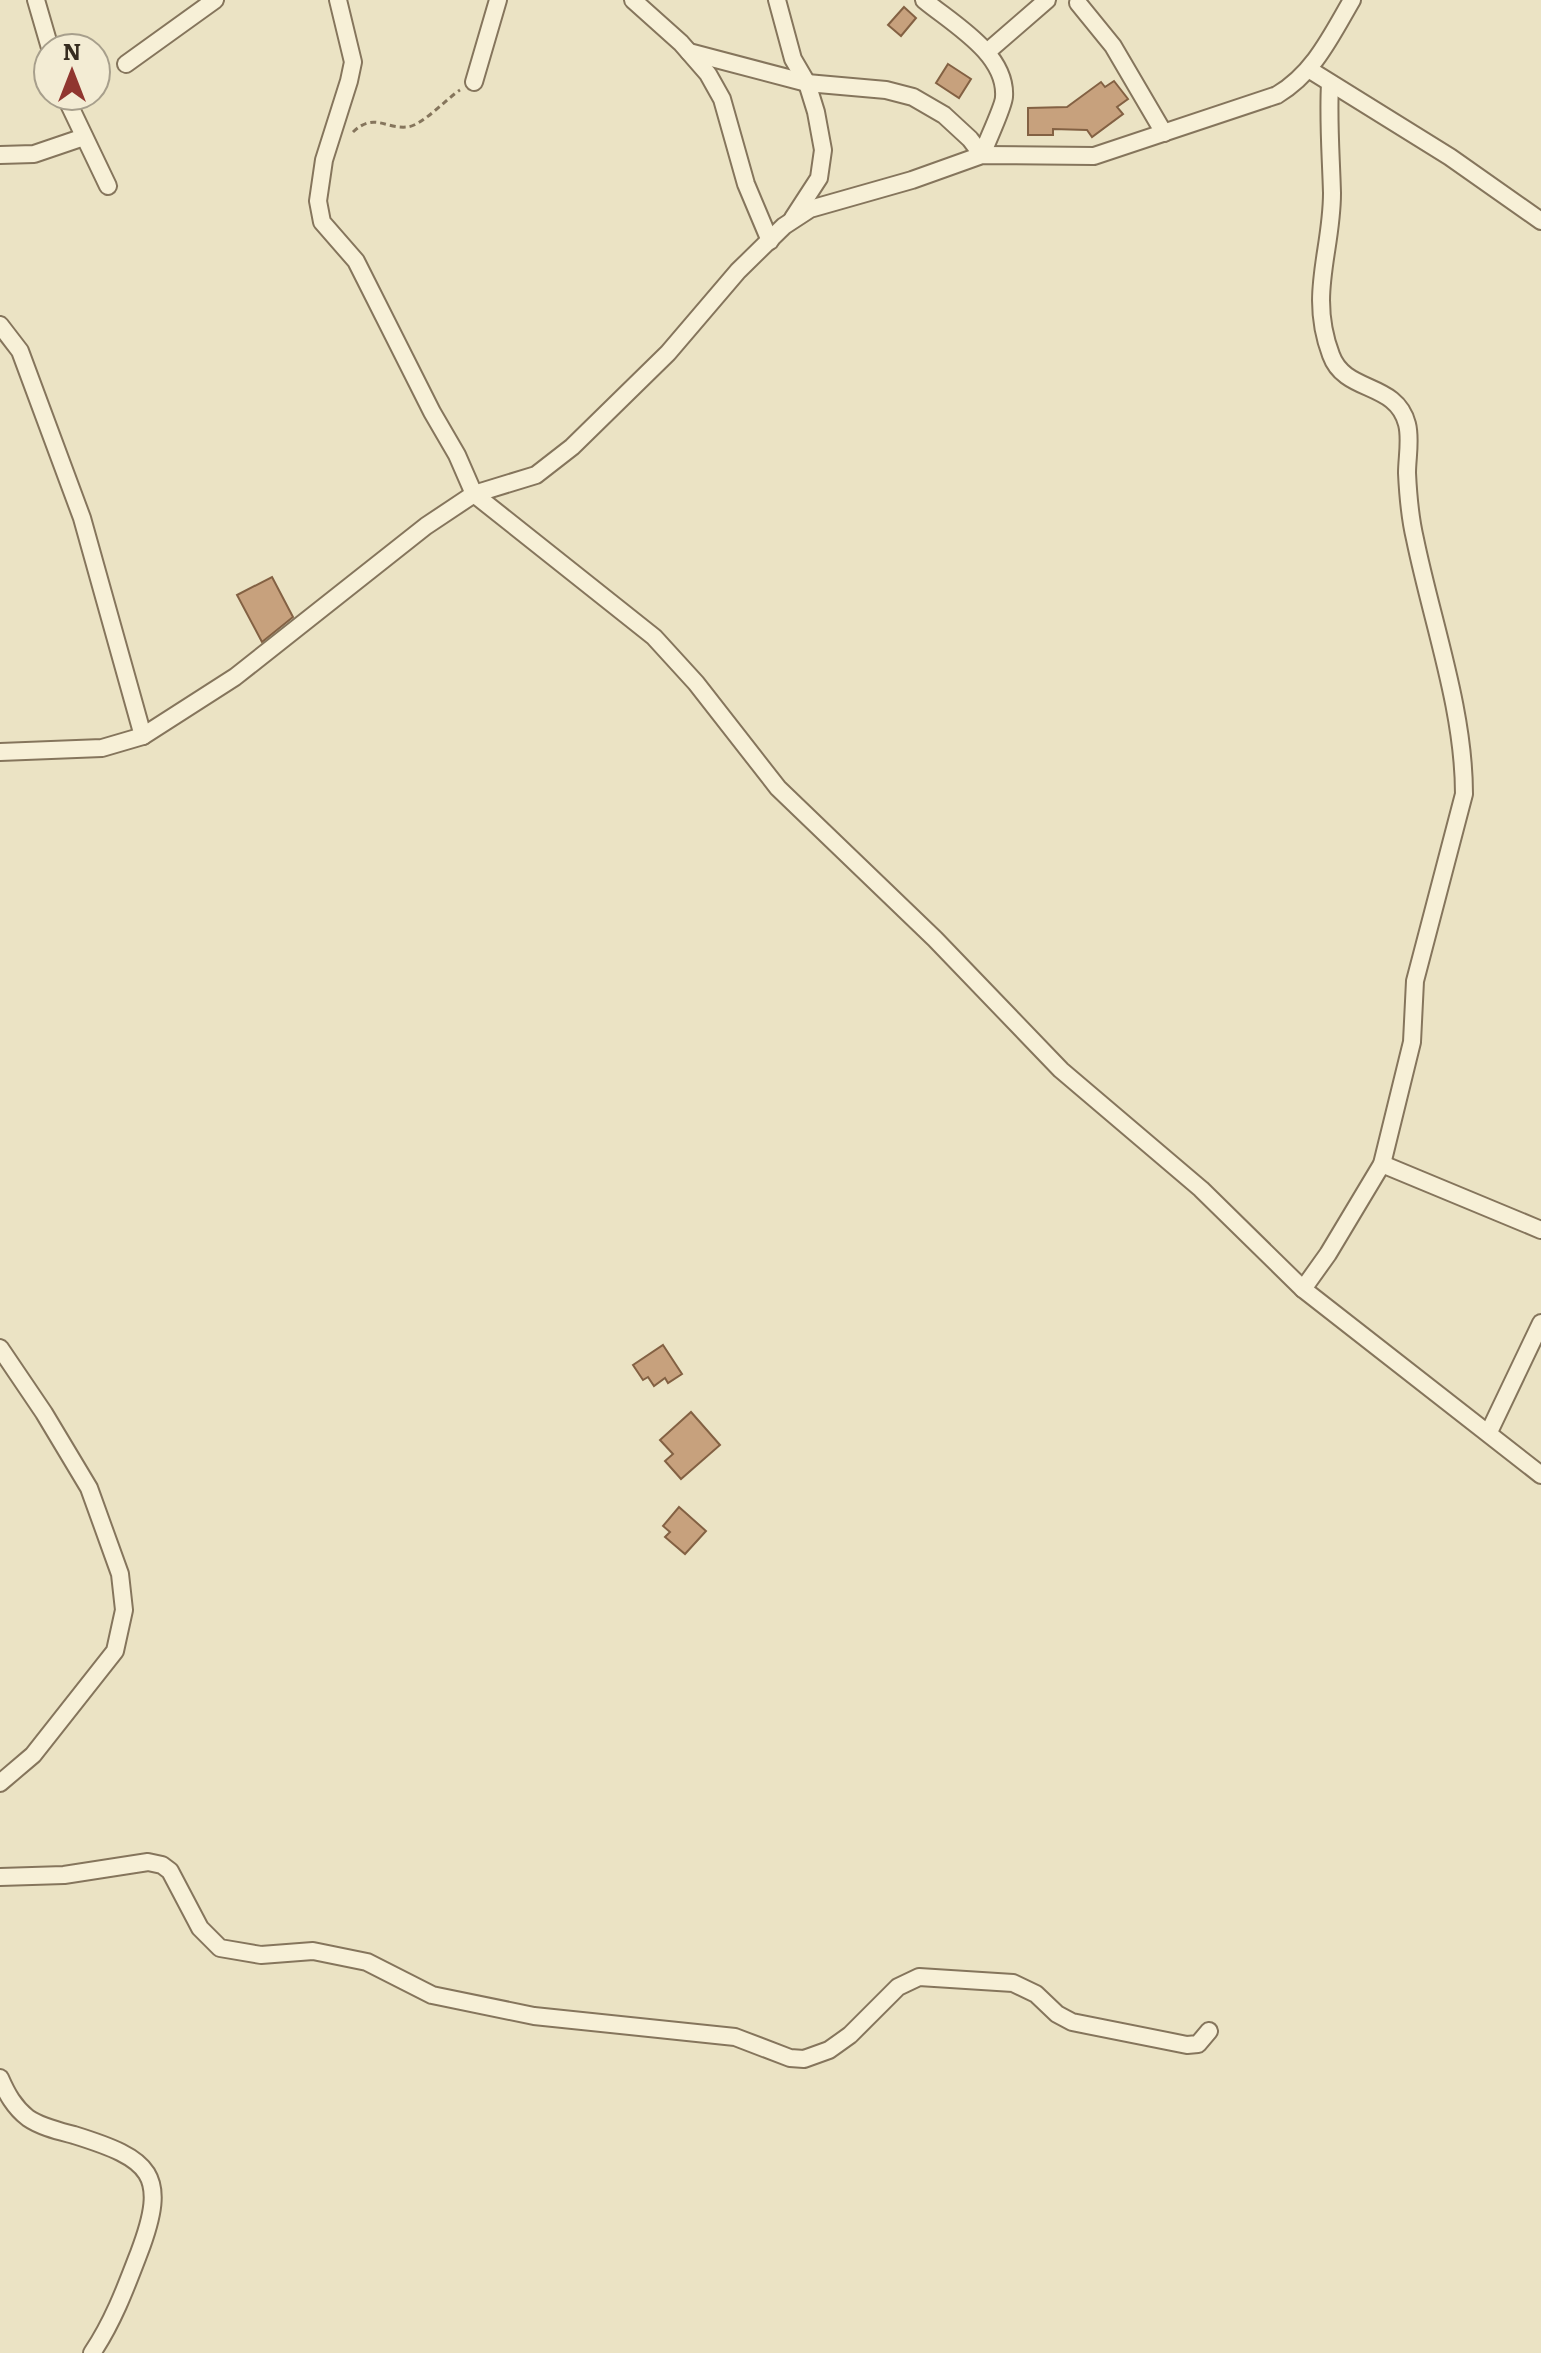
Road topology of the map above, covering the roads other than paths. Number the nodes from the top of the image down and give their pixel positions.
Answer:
1 (36, 0) edge
2 (215, 0) edge
3 (338, 0) edge
4 (498, 0) edge
5 (633, 0) edge
6 (777, 0) edge
7 (924, 0) edge
8 (1047, 0) edge
9 (1352, 0) edge
10 (1078, 3) dead end
11 (45, 32) edge
12 (689, 52) junction
13 (987, 52) junction
14 (126, 64) dead end
15 (1310, 70) junction
16 (474, 82) road end
17 (807, 83) junction
18 (1330, 84) junction
19 (72, 112) edge
20 (1164, 133) junction
21 (84, 137) junction
22 (0, 155) edge
23 (982, 155) junction
24 (108, 186) dead end
25 (792, 220) junction
26 (1541, 221) edge
27 (770, 241) junction
28 (0, 325) edge
29 (474, 494) junction
30 (143, 736) junction
31 (0, 752) edge
32 (1382, 1164) junction
33 (1541, 1230) edge
34 (1303, 1289) junction
35 (1541, 1323) edge
36 (0, 1348) edge
37 (1489, 1432) junction
38 (1541, 1475) edge
39 (0, 1783) edge
40 (0, 1877) edge
41 (1209, 2031) dead end
42 (0, 2078) edge
43 (92, 2353) edge

1 - 11 street
2 - 14 street
3 - 29 street
4 - 16 street
5 - 12 street
6 - 17 street
7 - 13 street
8 - 13 street
9 - 15 street
10 - 20 street
12 - 17 street
12 - 27 street
13 - 23 street
15 - 18 street
15 - 20 street
17 - 23 street
17 - 25 street
18 - 26 street
18 - 32 street
19 - 21 street
20 - 23 street
21 - 22 street
21 - 24 street
23 - 25 street
25 - 27 street
27 - 29 street
28 - 30 street
29 - 30 street
29 - 34 street
30 - 31 street
32 - 33 street
32 - 34 street
34 - 37 street
35 - 37 street
36 - 39 street
37 - 38 street
40 - 41 street
42 - 43 street

